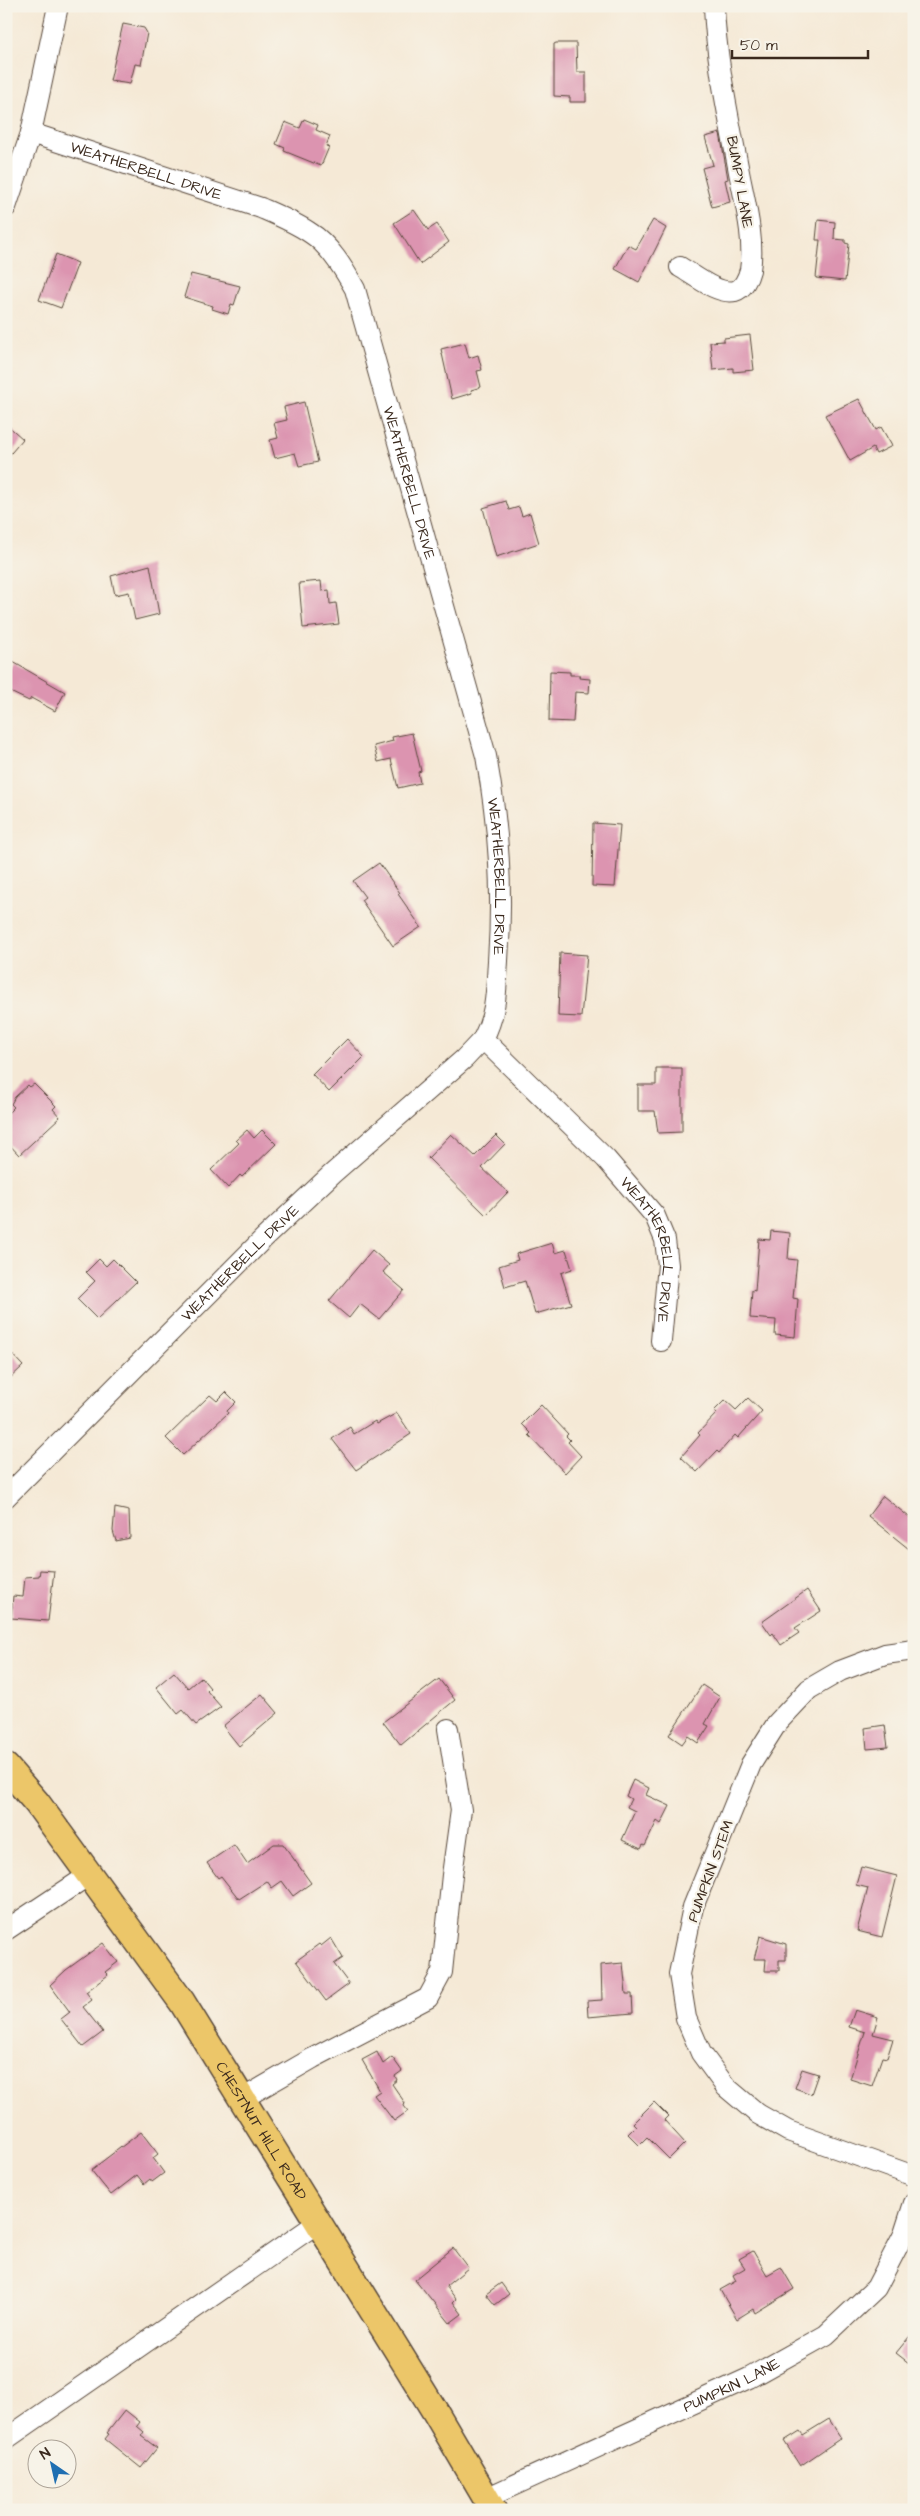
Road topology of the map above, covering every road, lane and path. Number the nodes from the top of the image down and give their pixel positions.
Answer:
1 (58, 6) edge
2 (714, 6) edge
3 (31, 133) junction
4 (6, 206) edge
5 (680, 267) dead end
6 (483, 1039) junction
7 (661, 1341) dead end
8 (6, 1497) edge
9 (914, 1650) edge
10 (448, 1729) dead end
11 (6, 1768) edge
12 (89, 1875) junction
13 (6, 1930) edge
14 (242, 2099) junction
15 (914, 2176) edge
16 (914, 2202) edge
17 (319, 2222) junction
18 (6, 2439) edge
19 (489, 2504) edge

1 - 3 street
2 - 5 street, BUMPY LANE
3 - 4 street
3 - 6 street, WEATHERBELL DRIVE
6 - 7 street, WEATHERBELL DRIVE
6 - 8 street, WEATHERBELL DRIVE
9 - 15 street, PUMPKIN STEM
10 - 14 street
11 - 12 main road, CHESTNUT HILL ROAD
12 - 13 street
12 - 14 main road, CHESTNUT HILL ROAD
14 - 17 main road, CHESTNUT HILL ROAD
16 - 19 street, PUMPKIN LANE
17 - 18 street
17 - 19 main road, CHESTNUT HILL ROAD

